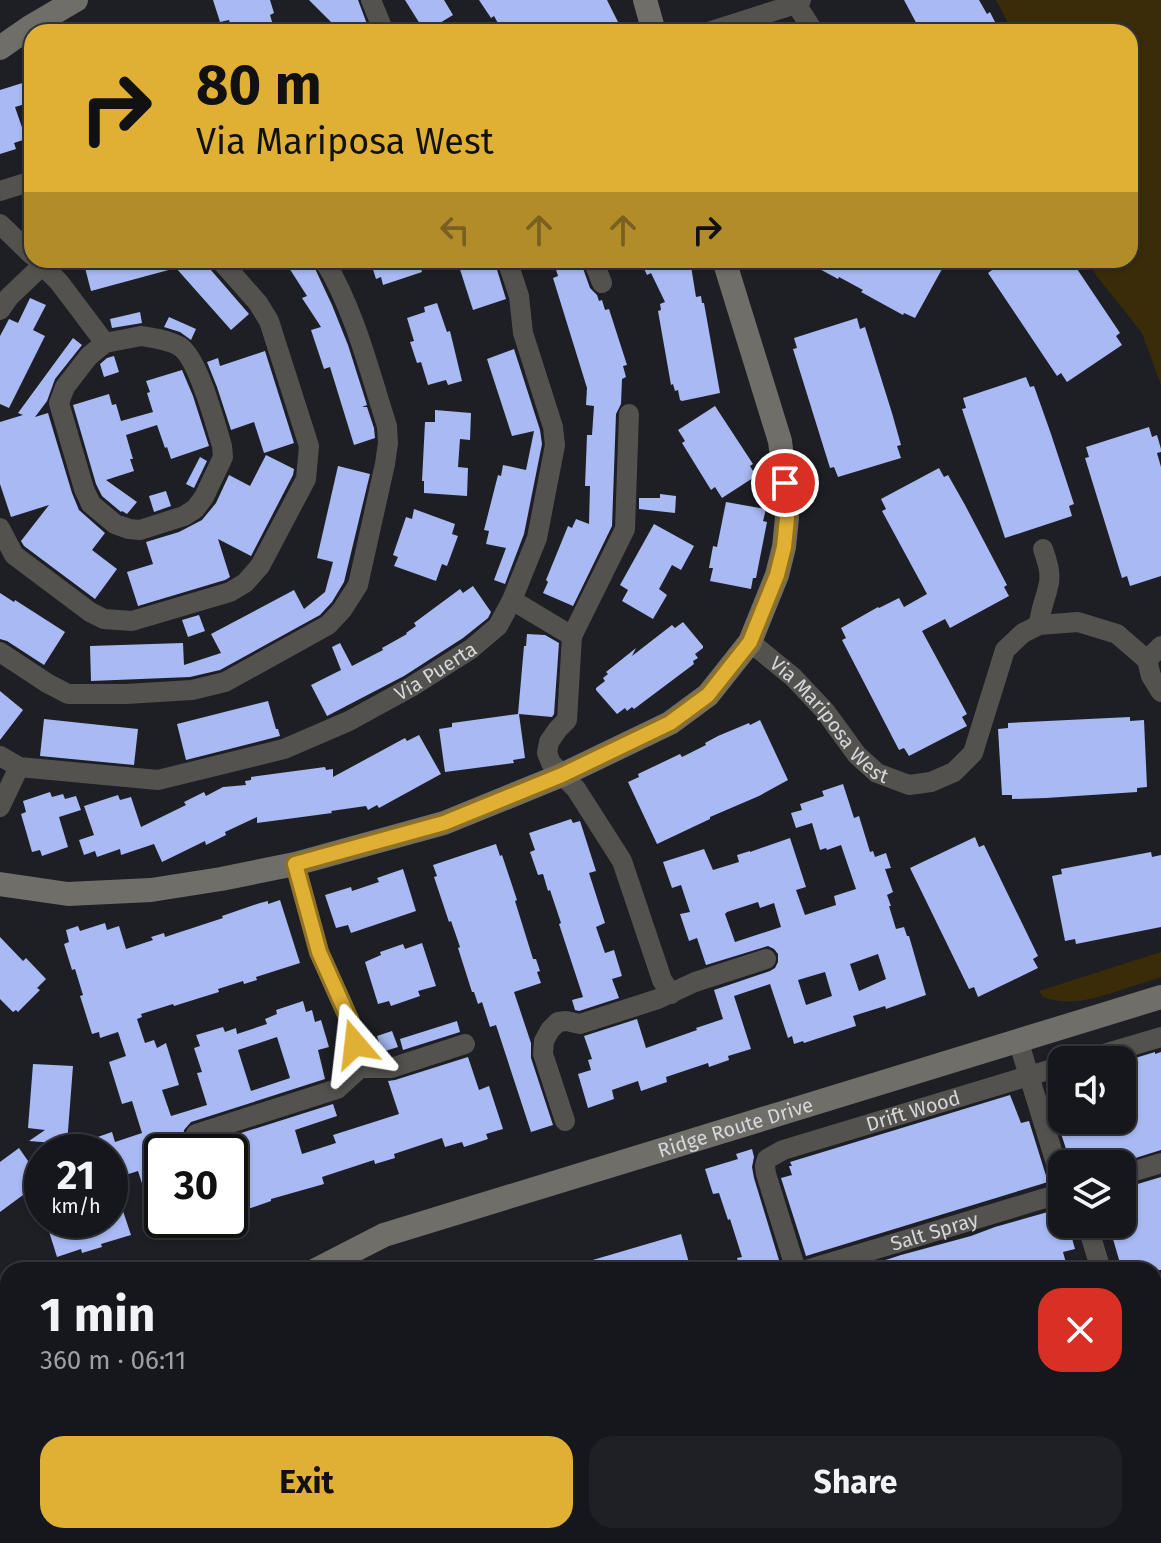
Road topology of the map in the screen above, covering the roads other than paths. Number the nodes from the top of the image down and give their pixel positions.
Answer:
1 (76, 0) edge
2 (371, 0) edge
3 (645, 0) edge
4 (799, 2) edge
5 (35, 24) edge
6 (381, 24) edge
7 (652, 24) edge
8 (732, 24) edge
9 (810, 24) edge
10 (24, 31) edge
11 (0, 48) edge
12 (24, 184) edge
13 (0, 191) edge
14 (0, 224) edge
15 (24, 246) edge
16 (33, 268) edge
17 (47, 268) edge
18 (227, 268) edge
19 (329, 268) edge
20 (510, 268) edge
21 (596, 268) edge
22 (726, 268) edge
23 (602, 283) dead end
24 (0, 310) edge
25 (105, 343) junction
26 (629, 414) dead end
27 (0, 528) edge
28 (1043, 549) dead end
29 (512, 600) junction
30 (1039, 625) junction
31 (572, 636) junction
32 (750, 642) junction
33 (0, 652) edge
34 (1154, 653) edge
35 (1161, 692) edge
36 (0, 756) edge
37 (19, 767) junction
38 (562, 775) junction
39 (0, 807) edge
40 (295, 864) junction
41 (0, 884) edge
42 (766, 959) dead end
43 (671, 994) junction
44 (1161, 997) edge
45 (1161, 1037) edge
46 (1018, 1040) junction
47 (465, 1044) dead end
48 (1130, 1046) edge
49 (360, 1068) junction
50 (1048, 1070) edge
51 (1029, 1076) junction
52 (565, 1121) dead end
53 (196, 1134) dead end
54 (1052, 1150) edge
55 (1161, 1163) edge
56 (1136, 1171) edge
57 (1048, 1197) edge
58 (1091, 1238) edge
59 (332, 1262) edge
60 (794, 1262) edge
61 (833, 1262) edge
62 (1099, 1262) edge

1 - 5 street
2 - 6 street
3 - 7 street
4 - 8 street
4 - 9 street
10 - 11 street
12 - 13 street
14 - 15 street
16 - 24 street
17 - 25 street
18 - 27 street
19 - 33 street
20 - 29 street, Via Puerta
21 - 23 street
22 - 32 street, Via Mariposa West
25 - 25 street
26 - 31 street
28 - 30 street
29 - 31 street
29 - 37 street, Via Puerta
30 - 32 street, Via Mariposa West
30 - 34 street
31 - 38 street
32 - 38 street, Via Mariposa West
34 - 35 street
36 - 37 street, Via Puerta
37 - 39 street
38 - 40 street, Via Mariposa West
38 - 43 street
40 - 41 street, Via Mariposa West
40 - 49 street
42 - 43 street
43 - 52 street
44 - 46 street, Ridge Route Drive
45 - 48 street
46 - 51 street
46 - 59 street, Ridge Route Drive
47 - 49 street
49 - 53 street
50 - 51 street, Drift Wood
51 - 54 street
51 - 60 street, Drift Wood
55 - 56 street
57 - 61 street, Salt Spray
58 - 62 street

